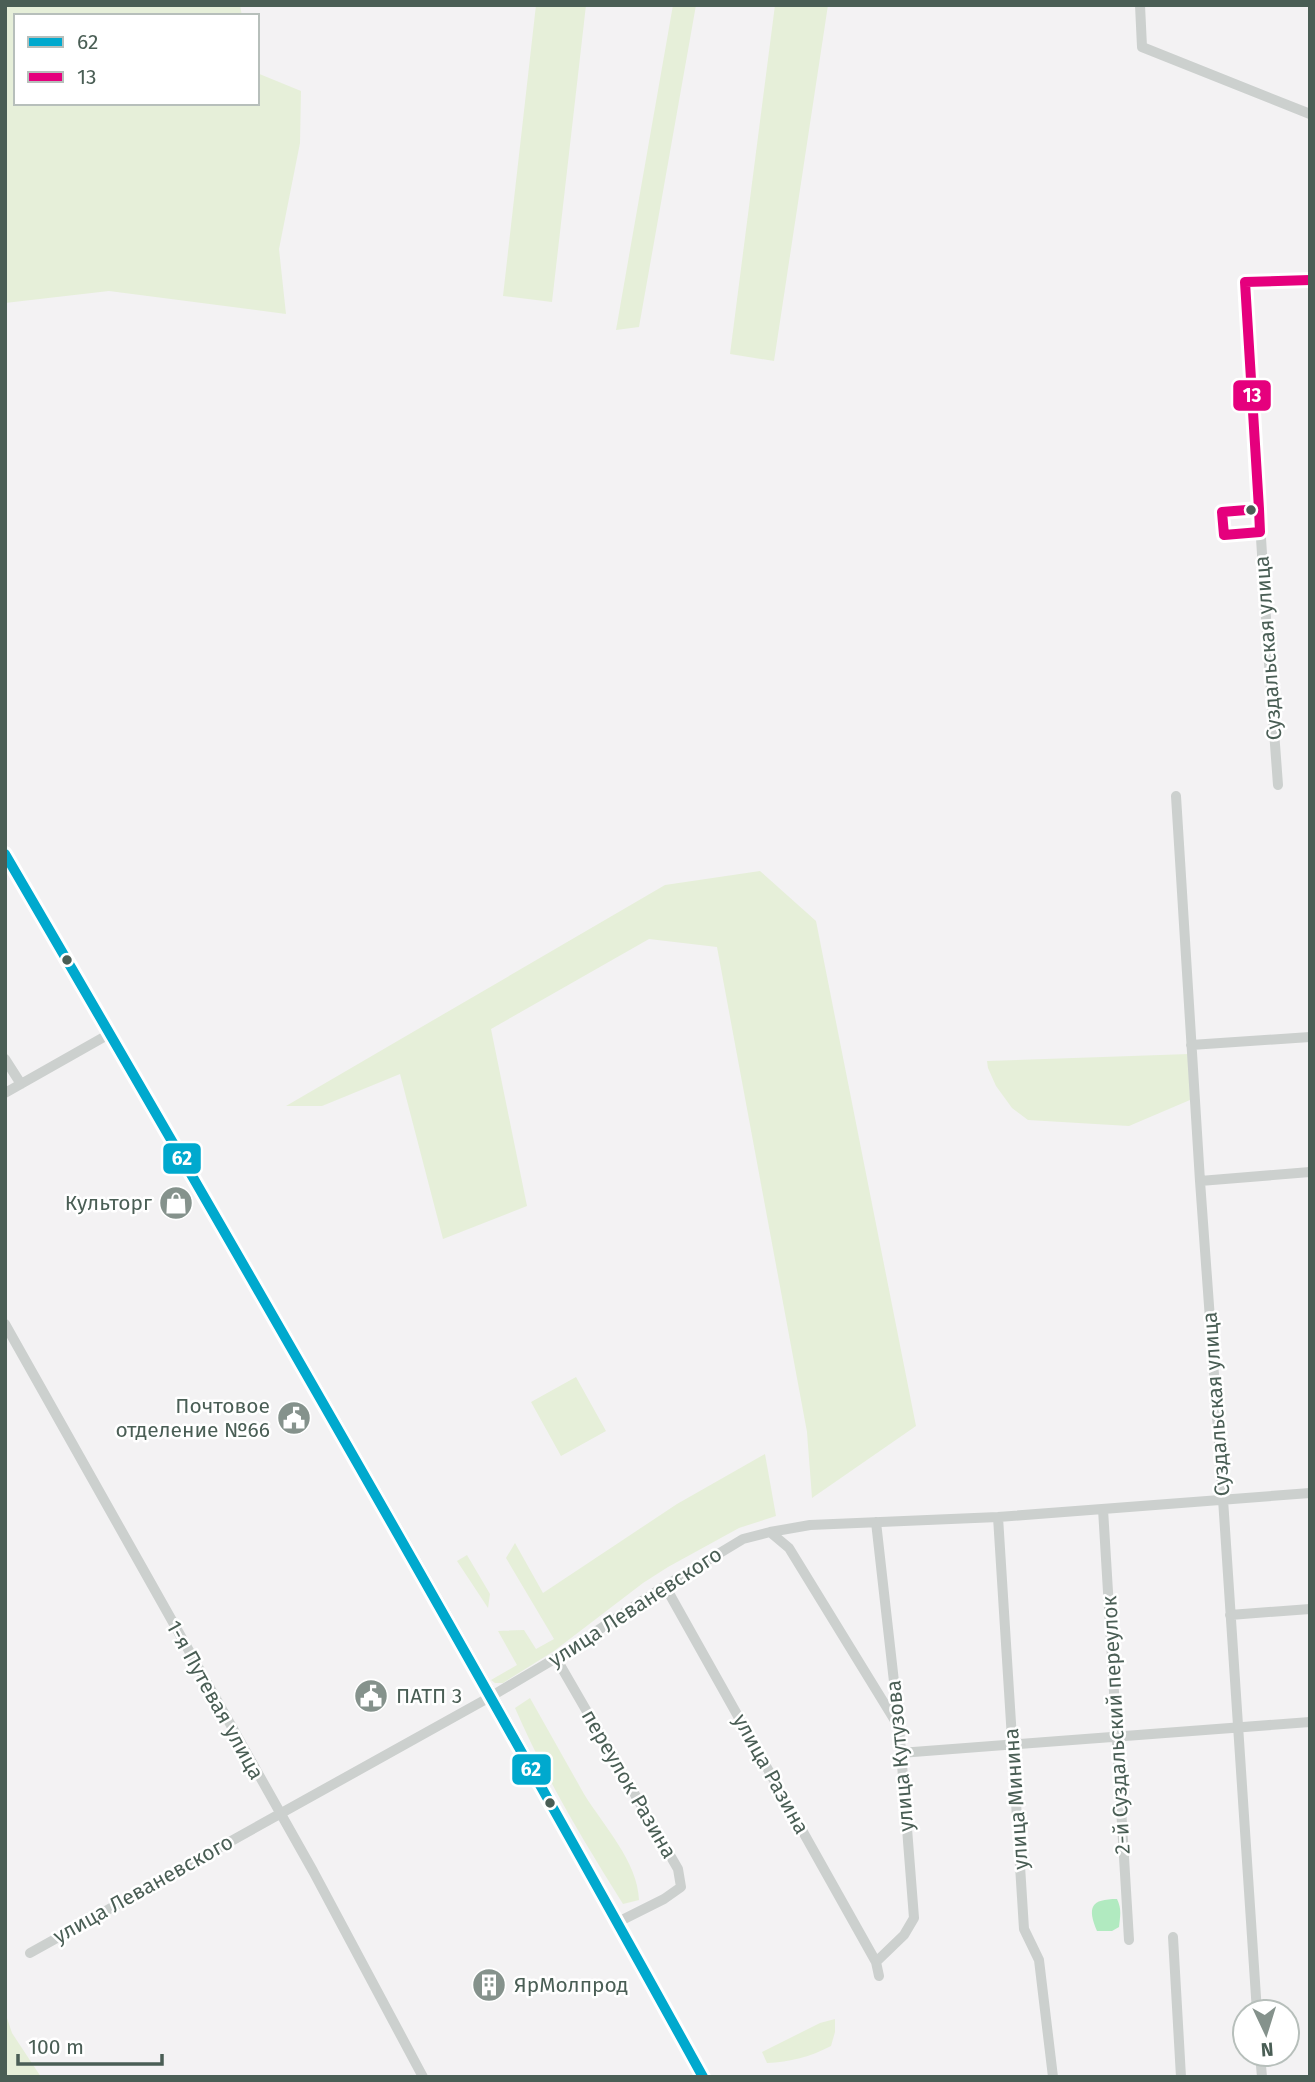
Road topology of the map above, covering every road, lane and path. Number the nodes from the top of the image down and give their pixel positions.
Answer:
1 (1140, 5) edge
2 (1310, 114) edge
3 (1310, 280) edge
4 (1278, 785) dead end
5 (1176, 796) dead end
6 (5, 854) edge
7 (110, 1033) junction
8 (1310, 1037) edge
9 (1191, 1045) junction
10 (5, 1059) edge
11 (21, 1084) junction
12 (5, 1093) edge
13 (1310, 1172) edge
14 (1200, 1181) junction
15 (5, 1324) edge
16 (1310, 1493) edge
17 (1223, 1499) junction
18 (1103, 1509) junction
19 (998, 1517) junction
20 (876, 1522) junction
21 (770, 1532) junction
22 (665, 1586) junction
23 (1310, 1609) edge
24 (1230, 1615) junction
25 (556, 1658) junction
26 (490, 1697) junction
27 (1310, 1722) edge
28 (899, 1726) junction
29 (1237, 1728) junction
30 (1116, 1737) junction
31 (1013, 1745) junction
32 (900, 1753) junction
33 (279, 1813) junction
34 (618, 1922) junction
35 (1173, 1937) dead end
36 (1129, 1940) dead end
37 (30, 1953) dead end
38 (876, 1962) junction
39 (878, 1976) dead end
40 (1256, 1998) edge
41 (423, 2077) edge
42 (703, 2077) edge
43 (1053, 2077) edge
44 (1181, 2077) edge

1 - 2 street
3 - 4 street, Суздальская улица
5 - 9 street, Суздальская улица
6 - 7 street
7 - 11 street
7 - 26 street
8 - 9 street
9 - 14 street, Суздальская улица
10 - 11 street
11 - 12 street
13 - 14 street
14 - 17 street, Суздальская улица
15 - 33 street, 1-я Путевая улица
16 - 17 street, улица Леваневского
17 - 18 street, улица Леваневского
17 - 24 street, Суздальская улица
18 - 19 street, улица Леваневского
18 - 30 street, 2-й Суздальский переулок
19 - 20 street, улица Леваневского
19 - 31 street, улица Минина
20 - 21 street, улица Леваневского
20 - 28 street, улица Кутузова
21 - 22 street, улица Леваневского
21 - 28 street
22 - 25 street, улица Леваневского
22 - 38 street, улица Разина
23 - 24 street
24 - 29 street, Суздальская улица
25 - 26 street, улица Леваневского
25 - 34 street, переулок Разина
26 - 33 street, улица Леваневского
26 - 34 street
27 - 29 street
28 - 32 street, улица Кутузова
29 - 30 street
29 - 40 street, Суздальская улица
30 - 31 street
30 - 36 street, 2-й Суздальский переулок
31 - 32 street
31 - 43 street, улица Минина
32 - 38 street, улица Кутузова
33 - 37 street, улица Леваневского
33 - 41 street, 1-я Путевая улица
34 - 42 street
35 - 44 street
38 - 39 street

